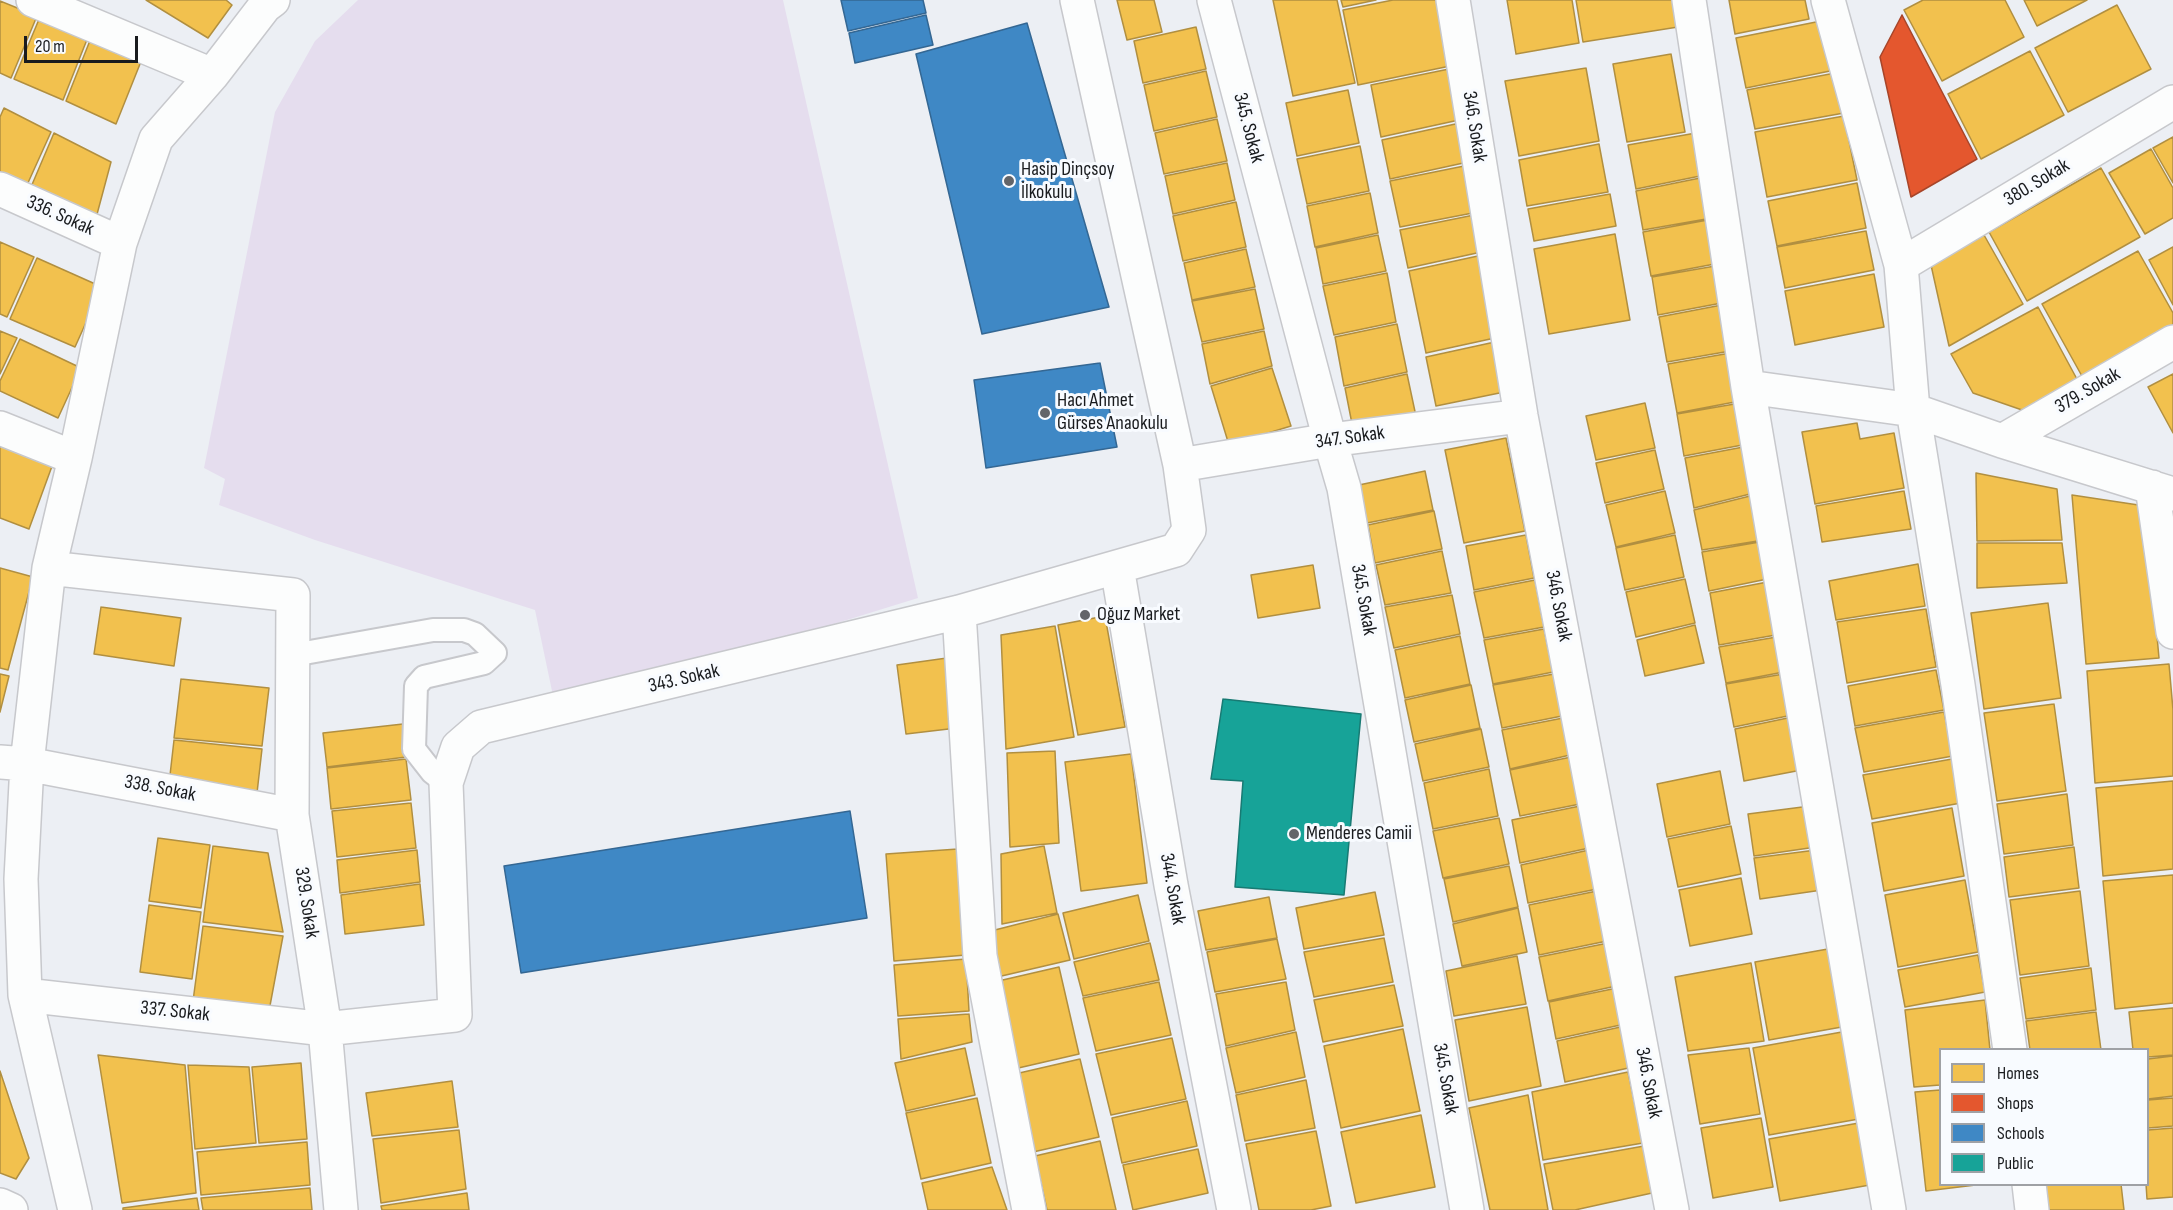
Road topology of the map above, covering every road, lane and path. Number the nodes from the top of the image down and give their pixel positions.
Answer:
1 (33, 0) edge
2 (273, 0) edge
3 (1077, 0) edge
4 (1214, 0) edge
5 (1453, 0) edge
6 (1689, 0) edge
7 (1834, 2) edge
8 (212, 75) junction
9 (2173, 102) edge
10 (0, 189) edge
11 (120, 243) junction
12 (1901, 265) junction
13 (2173, 342) edge
14 (1748, 387) junction
15 (1913, 410) junction
16 (1521, 416) junction
17 (0, 428) edge
18 (1330, 440) junction
19 (2002, 441) junction
20 (75, 458) junction
21 (1180, 465) junction
22 (2162, 491) edge
23 (1116, 567) junction
24 (49, 568) junction
25 (959, 612) junction
26 (2173, 632) edge
27 (293, 656) junction
28 (14, 763) edge
29 (446, 783) junction
30 (292, 815) junction
31 (25, 995) junction
32 (455, 1015) joint
33 (325, 1029) junction
34 (2010, 1048) edge
35 (2029, 1186) edge
36 (0, 1206) edge
37 (11, 1210) edge
38 (75, 1210) edge
39 (341, 1210) edge
40 (1029, 1210) edge
41 (1234, 1210) edge
42 (1467, 1210) edge
43 (1672, 1210) edge
44 (1889, 1210) edge
45 (2032, 1210) edge

1 - 8 street
2 - 8 street
3 - 21 street
4 - 18 street, 345. Sokak
5 - 16 street, 346. Sokak
6 - 14 street
7 - 12 street
8 - 11 street
9 - 12 street, 380. Sokak
10 - 11 street, 336. Sokak
11 - 20 street
12 - 15 street
13 - 19 street, 379. Sokak
14 - 15 street
14 - 44 street
15 - 19 street
15 - 34 street
16 - 18 street, 347. Sokak
16 - 43 street, 346. Sokak
17 - 20 street
18 - 21 street, 347. Sokak
18 - 42 street, 345. Sokak
19 - 22 street
20 - 24 street
21 - 23 street, 343. Sokak
22 - 26 street
23 - 25 street, 343. Sokak
23 - 41 street, 344. Sokak
24 - 27 street, 329. Sokak
24 - 28 street
25 - 29 street, 343. Sokak
25 - 40 street
27 - 29 lane
27 - 30 street, 329. Sokak
28 - 30 street, 338. Sokak
28 - 31 street
29 - 32 street, 343. Sokak
30 - 33 street, 329. Sokak
31 - 33 street, 337. Sokak
31 - 38 street
32 - 33 street, 337. Sokak
33 - 39 street, 329. Sokak
35 - 45 street
36 - 37 street

